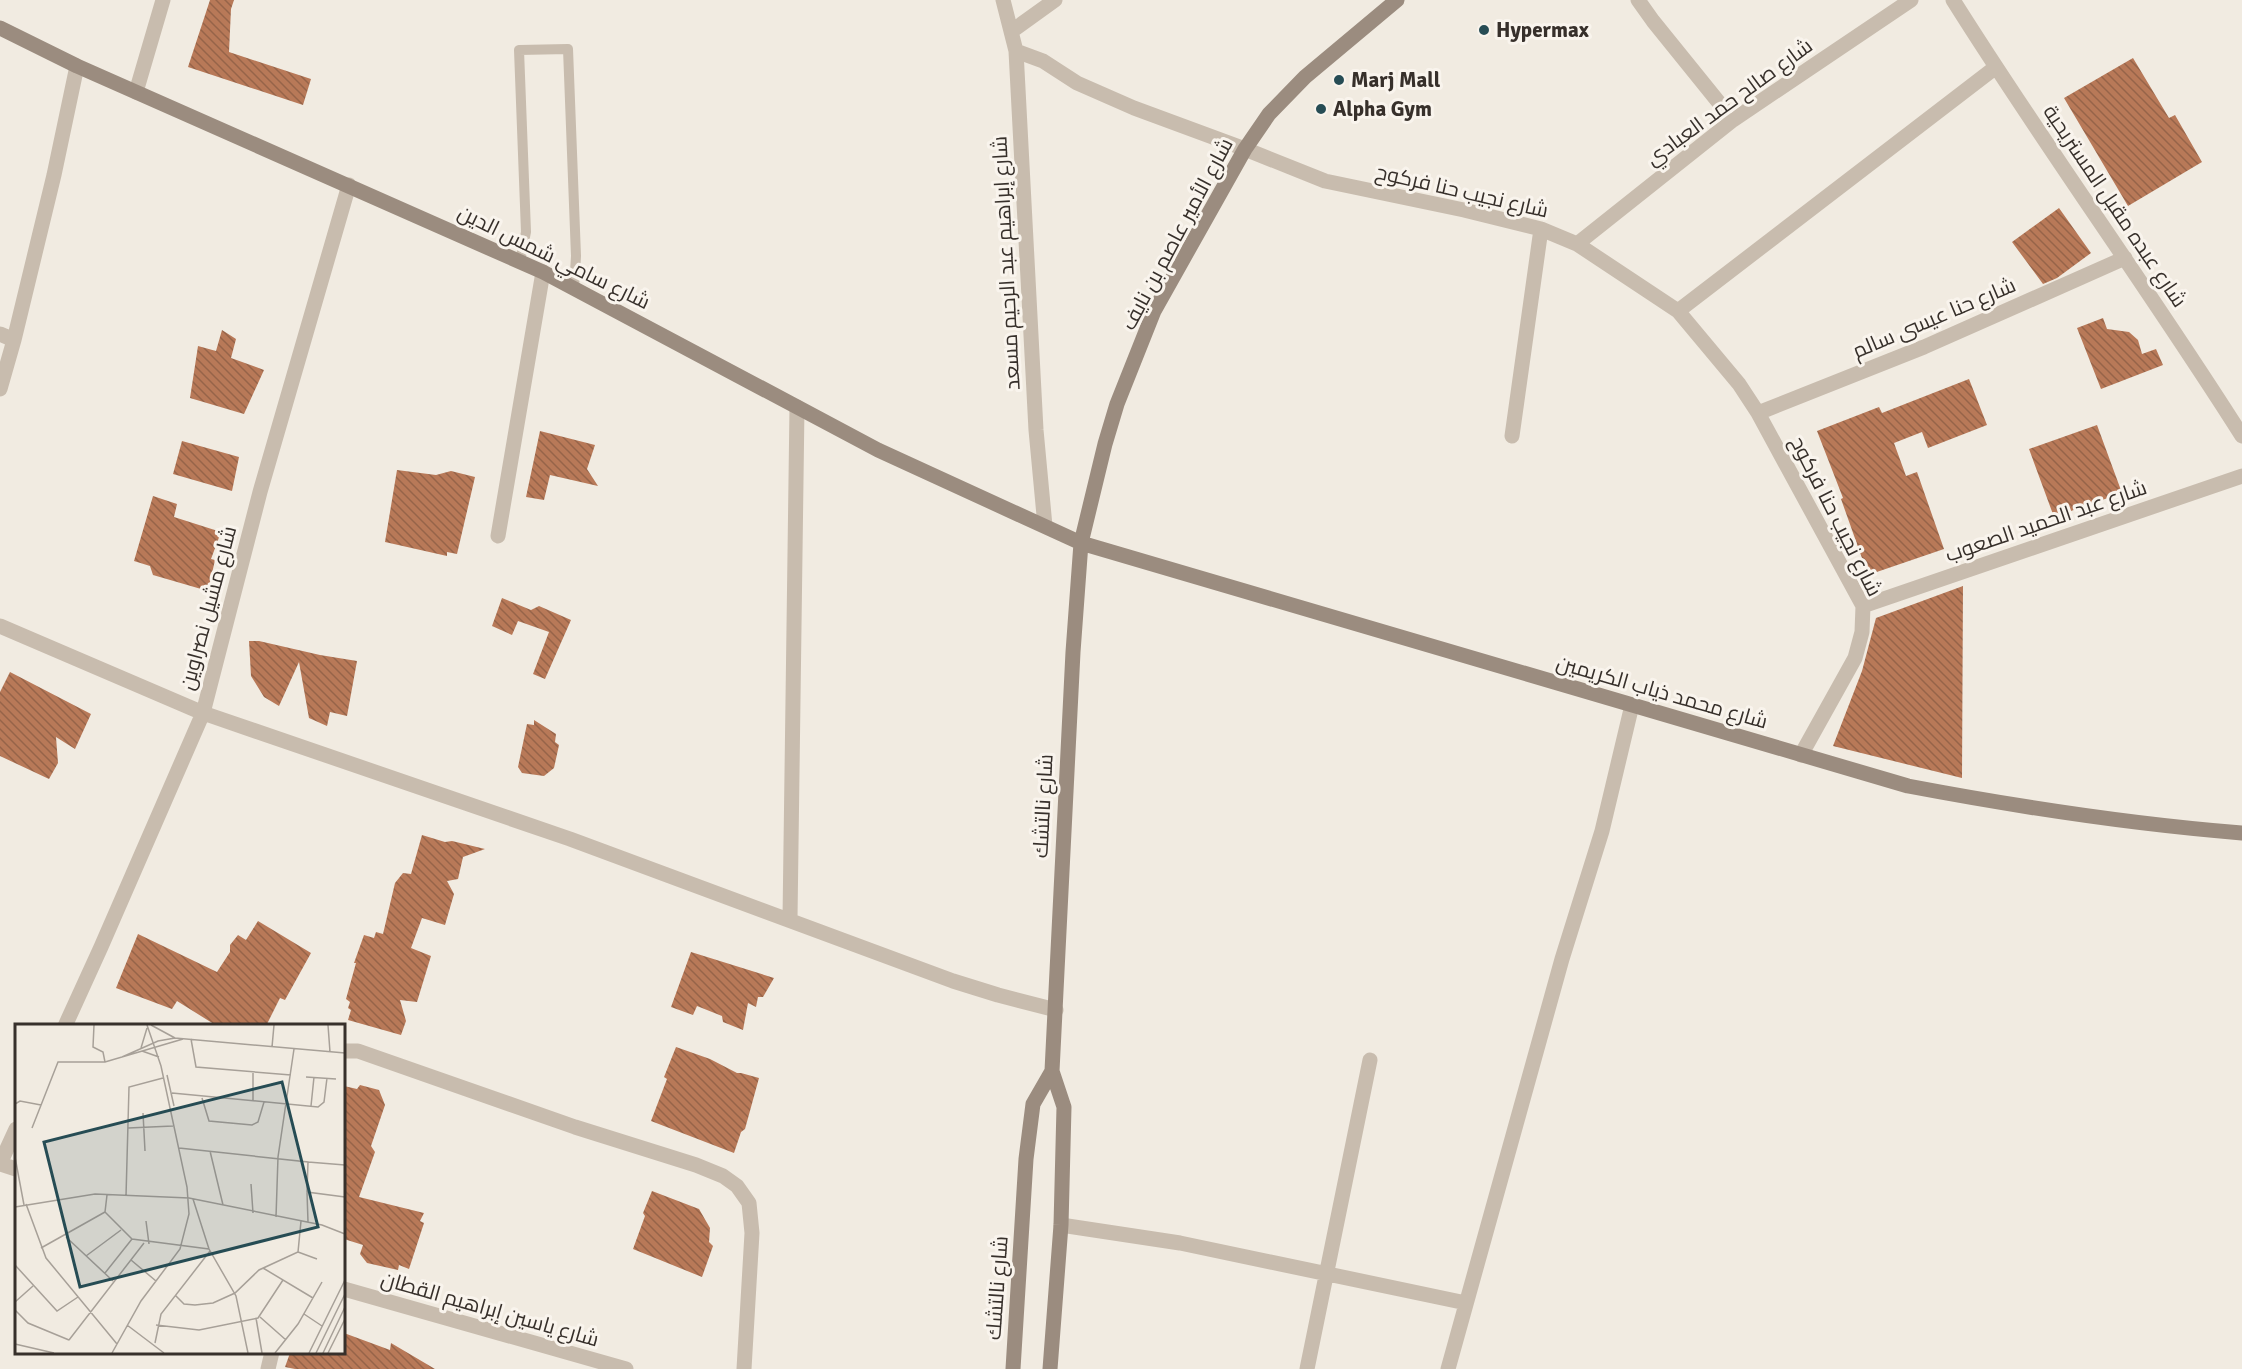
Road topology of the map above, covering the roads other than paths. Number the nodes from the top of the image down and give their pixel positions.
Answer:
1 (163, 0) edge
2 (1003, 0) edge
3 (1055, 0) edge
4 (1397, 0) edge
5 (1638, 0) edge
6 (1911, 0) edge
7 (1953, 0) edge
8 (0, 28) edge
9 (1012, 31) junction
10 (1016, 51) junction
11 (77, 66) junction
12 (1996, 67) junction
13 (136, 92) junction
14 (1733, 120) junction
15 (1245, 149) junction
16 (349, 185) junction
17 (1541, 229) junction
18 (1577, 244) junction
19 (2125, 258) junction
20 (520, 261) junction
21 (543, 272) junction
22 (574, 288) junction
23 (1678, 311) junction
24 (7, 337) edge
25 (0, 389) edge
26 (796, 407) junction
27 (1758, 413) junction
28 (1512, 436) dead end
29 (2242, 436) edge
30 (2242, 476) edge
31 (1045, 526) junction
32 (498, 536) dead end
33 (1081, 543) junction
34 (1863, 606) junction
35 (0, 626) edge
36 (1632, 705) junction
37 (203, 713) junction
38 (1801, 755) junction
39 (2242, 833) edge
40 (790, 919) junction
41 (1056, 1010) junction
42 (66, 1024) edge
43 (345, 1051) edge
44 (1370, 1060) dead end
45 (1052, 1071) junction
46 (15, 1131) edge
47 (0, 1164) edge
48 (15, 1169) edge
49 (1061, 1225) junction
50 (1327, 1274) junction
51 (345, 1288) edge
52 (1466, 1304) junction
53 (272, 1354) edge
54 (268, 1369) edge
55 (626, 1369) edge
56 (744, 1369) edge
57 (1013, 1369) edge
58 (1050, 1369) edge
59 (1307, 1369) edge
60 (1448, 1369) edge

1 - 13 street
2 - 9 street, شارع إبراهيم عبد الرحيم مسعد
3 - 9 street
4 - 15 street, شارع الأمير عاصم بن نايف
5 - 14 street
6 - 14 street, شارع صالح حمد العبادي
7 - 12 street, شارع عبده مقبل المستريحية
8 - 11 street, شارع سامي شمس الدين
9 - 10 street, شارع إبراهيم عبد الرحيم مسعد
10 - 15 street, شارع نجيب حنا فركوح
10 - 31 street, شارع إبراهيم عبد الرحيم مسعد
11 - 13 street, شارع سامي شمس الدين
11 - 24 street
12 - 19 street, شارع عبده مقبل المستريحية
12 - 23 street
13 - 16 street, شارع سامي شمس الدين
14 - 18 street, شارع صالح حمد العبادي
15 - 17 street, شارع نجيب حنا فركوح
15 - 33 street, شارع الأمير عاصم بن نايف
16 - 20 street, شارع سامي شمس الدين
16 - 37 street, شارع مشيل نصراوين
17 - 18 street, شارع نجيب حنا فركوح
17 - 28 street
18 - 23 street, شارع نجيب حنا فركوح
19 - 27 street, شارع حنا عيسى سالم
19 - 29 street, شارع عبده مقبل المستريحية
20 - 21 street, شارع سامي شمس الدين
20 - 22 lane
21 - 22 street, شارع سامي شمس الدين
21 - 32 street
22 - 26 street, شارع سامي شمس الدين
23 - 27 street, شارع نجيب حنا فركوح
24 - 25 street
26 - 31 street, شارع سامي شمس الدين
26 - 40 street
27 - 34 street, شارع نجيب حنا فركوح
30 - 34 street, شارع عبد الحميد الصعوب
31 - 33 street, شارع سامي شمس الدين
33 - 36 street, شارع محمد ذياب الكريمين
33 - 41 street, شارع نالتشك
34 - 38 street, شارع نجيب حنا فركوح
35 - 37 street
36 - 38 street, شارع محمد ذياب الكريمين
36 - 52 street
37 - 40 street
37 - 42 street, شارع مشيل نصراوين
38 - 39 street, شارع محمد ذياب الكريمين
40 - 41 street
41 - 45 street, شارع نالتشك
43 - 56 street
44 - 50 street
45 - 49 street, شارع نالتشك
45 - 57 street, شارع نالتشك
46 - 47 street
47 - 48 street
49 - 50 street
49 - 58 street, شارع نالتشك
50 - 52 street
50 - 59 street
51 - 55 street, شارع ياسين إبراهيم القطان
52 - 60 street
53 - 54 street

